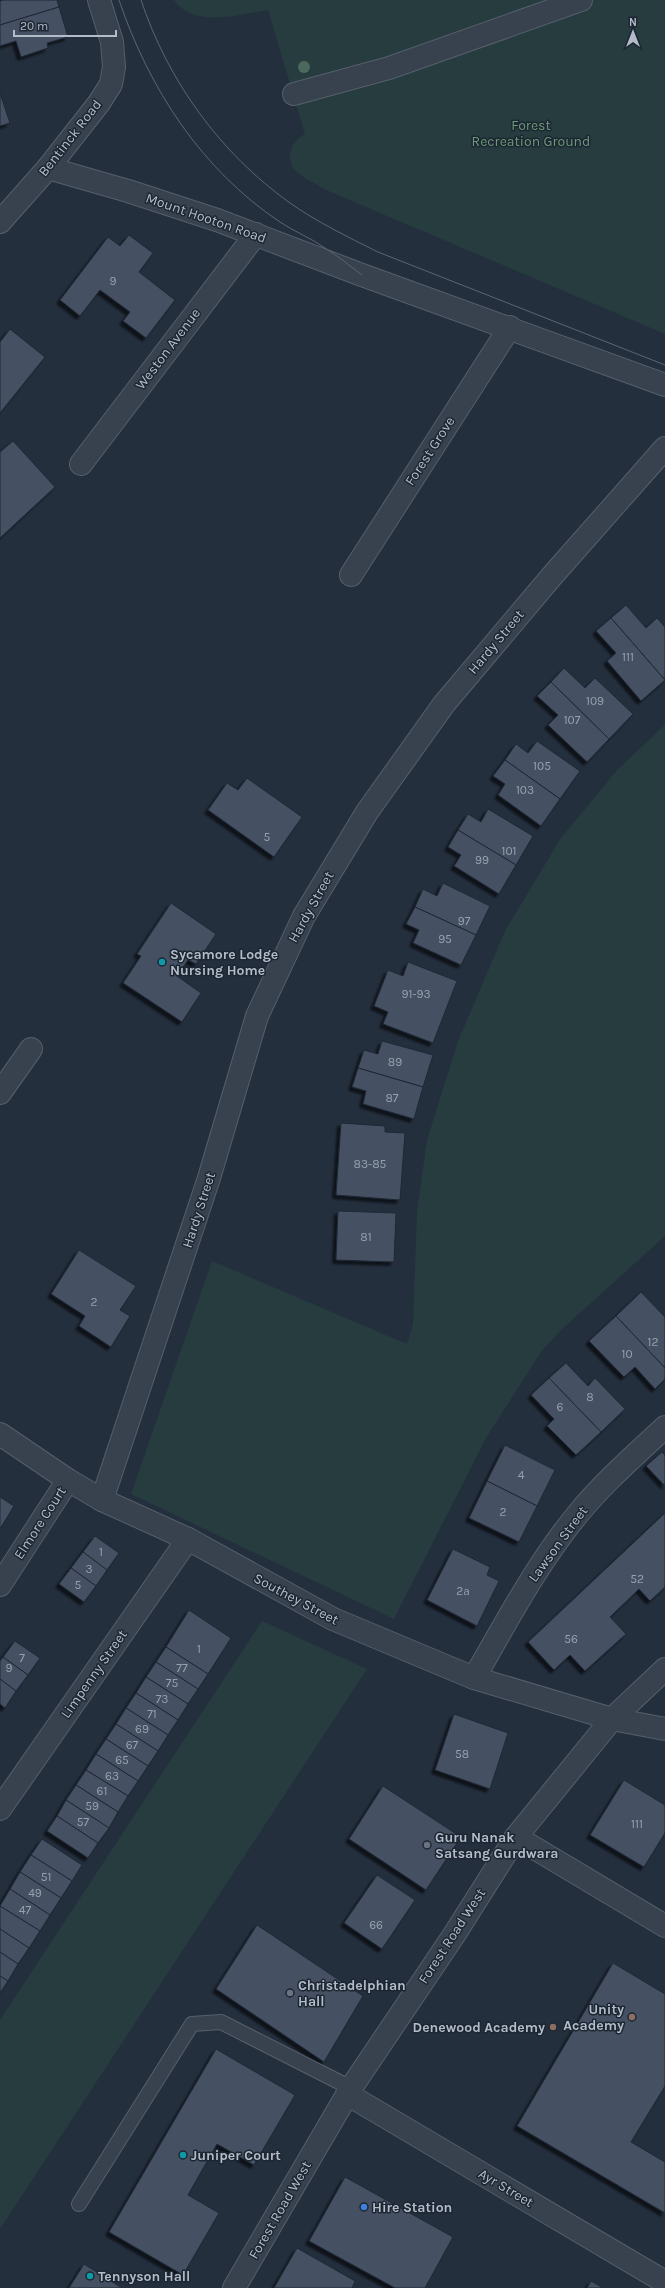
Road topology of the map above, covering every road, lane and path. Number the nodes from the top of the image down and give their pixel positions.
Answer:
1 (99, 0) edge
2 (581, 0) edge
3 (294, 94) dead end
4 (48, 168) junction
5 (6, 215) edge
6 (256, 234) junction
7 (510, 327) junction
8 (665, 385) edge
9 (665, 448) edge
10 (81, 464) dead end
11 (351, 575) dead end
12 (31, 1049) dead end
13 (0, 1093) edge
14 (665, 1427) edge
15 (0, 1434) edge
16 (68, 1480) junction
17 (102, 1500) junction
18 (188, 1539) junction
19 (0, 1585) edge
20 (665, 1669) edge
21 (474, 1678) junction
22 (612, 1719) junction
23 (665, 1729) edge
24 (0, 1810) edge
25 (516, 1837) junction
26 (665, 1926) edge
27 (349, 2091) junction
28 (79, 2204) dead end
29 (665, 2282) edge
30 (234, 2288) edge

1 - 4 street, Bentinck Road
2 - 3 street
4 - 5 street, Bentinck Road
4 - 6 street, Mount Hooton Road
6 - 7 street, Mount Hooton Road
6 - 10 street, Weston Avenue
7 - 8 street, Mount Hooton Road
7 - 11 street, Forest Grove
9 - 17 street, Hardy Street
12 - 13 street
14 - 21 street, Lawson Street
15 - 16 street, Southey Street
16 - 17 street, Southey Street
16 - 19 street, Elmore Court
17 - 18 street, Southey Street
18 - 21 street, Southey Street
18 - 24 street, Limpenny Street
20 - 22 street, Forest Road West
21 - 22 street, Southey Street
22 - 23 street, Southey Street
22 - 25 street, Forest Road West
25 - 26 street
25 - 27 street, Forest Road West
27 - 28 lane
27 - 29 street, Ayr Street
27 - 30 street, Forest Road West

